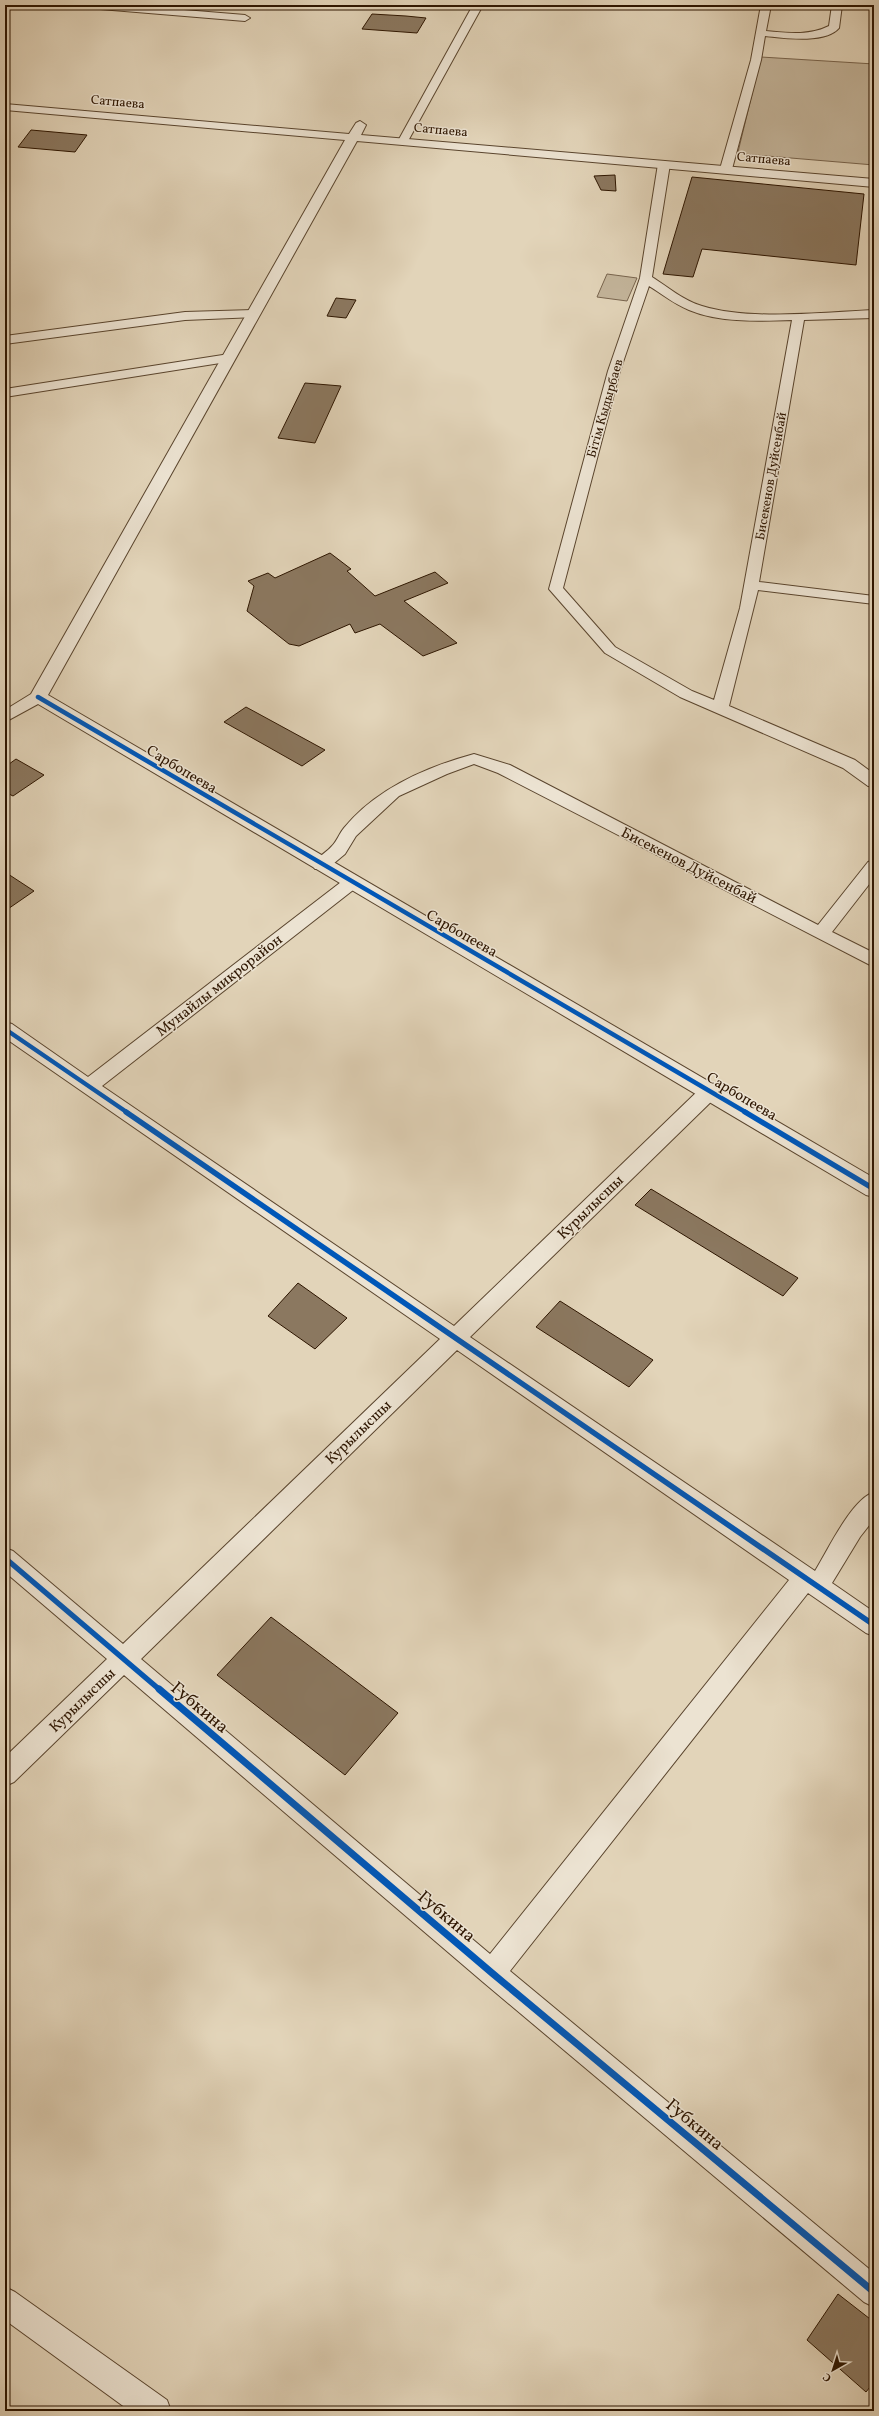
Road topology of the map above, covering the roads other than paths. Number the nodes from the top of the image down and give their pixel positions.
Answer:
1 (88, 5) edge
2 (478, 5) edge
3 (766, 5) edge
4 (837, 5) edge
5 (245, 18) dead end
6 (762, 33) junction
7 (5, 107) edge
8 (345, 124) dead end
9 (373, 127) dead end
10 (393, 128) dead end
11 (409, 130) junction
12 (357, 131) junction
13 (424, 131) dead end
14 (477, 136) dead end
15 (403, 141) junction
16 (566, 144) dead end
17 (714, 156) dead end
18 (730, 157) junction
19 (744, 158) dead end
20 (664, 164) junction
21 (726, 169) junction
22 (874, 183) edge
23 (646, 278) junction
24 (253, 314) junction
25 (874, 314) edge
26 (799, 316) junction
27 (5, 340) edge
28 (229, 358) junction
29 (5, 394) edge
30 (751, 585) junction
31 (874, 600) edge
32 (38, 697) junction
33 (720, 709) junction
34 (5, 717) edge
35 (873, 780) edge
36 (321, 865) junction
37 (874, 866) edge
38 (351, 883) junction
39 (820, 933) junction
40 (874, 961) edge
41 (5, 1029) edge
42 (88, 1087) junction
43 (710, 1091) junction
44 (874, 1189) edge
45 (456, 1337) junction
46 (874, 1502) edge
47 (5, 1558) edge
48 (812, 1582) junction
49 (874, 1625) edge
50 (123, 1660) junction
51 (5, 1774) edge
52 (492, 1973) junction
53 (874, 2292) edge
54 (5, 2302) edge
55 (156, 2411) edge

1 - 5 street
2 - 11 street
3 - 6 street
4 - 6 street
6 - 18 street
7 - 12 street, Сатпаева
8 - 12 street, Сатпаева
9 - 12 street, Сатпаева
10 - 11 street, Сатпаева
11 - 13 street, Сатпаева
11 - 15 street
12 - 15 street, Сатпаева
12 - 24 street
14 - 16 street, Сатпаева
15 - 20 street, Сатпаева
17 - 18 street, Сатпаева
18 - 19 street, Сатпаева
18 - 21 street
20 - 21 street, Сатпаева
20 - 23 street, Бiтiм Кыдырбаев
21 - 22 street, Сатпаева
23 - 26 street
23 - 33 street, Бiтiм Кыдырбаев
24 - 27 street
24 - 28 street
25 - 26 street
26 - 30 street, Бисекенов Дуйсенбай
28 - 29 street
28 - 32 street
30 - 31 street
30 - 33 street, Бисекенов Дуйсенбай
32 - 34 street
32 - 36 street, Сарбопеева
33 - 35 street
36 - 38 street, Сарбопеева
36 - 39 street, Бисекенов Дуйсенбай
37 - 39 street
38 - 42 street, Мунайлы микрорайон
38 - 43 street, Сарбопеева
39 - 40 street, Бисекенов Дуйсенбай
41 - 42 street
42 - 45 street
43 - 44 street, Сарбопеева
43 - 45 street, Курылысшы
45 - 48 street
45 - 50 street, Курылысшы
46 - 48 street
47 - 50 street, Губкина
48 - 49 street
48 - 52 street
50 - 51 street, Курылысшы
50 - 52 street, Губкина
52 - 53 street, Губкина
54 - 55 street

